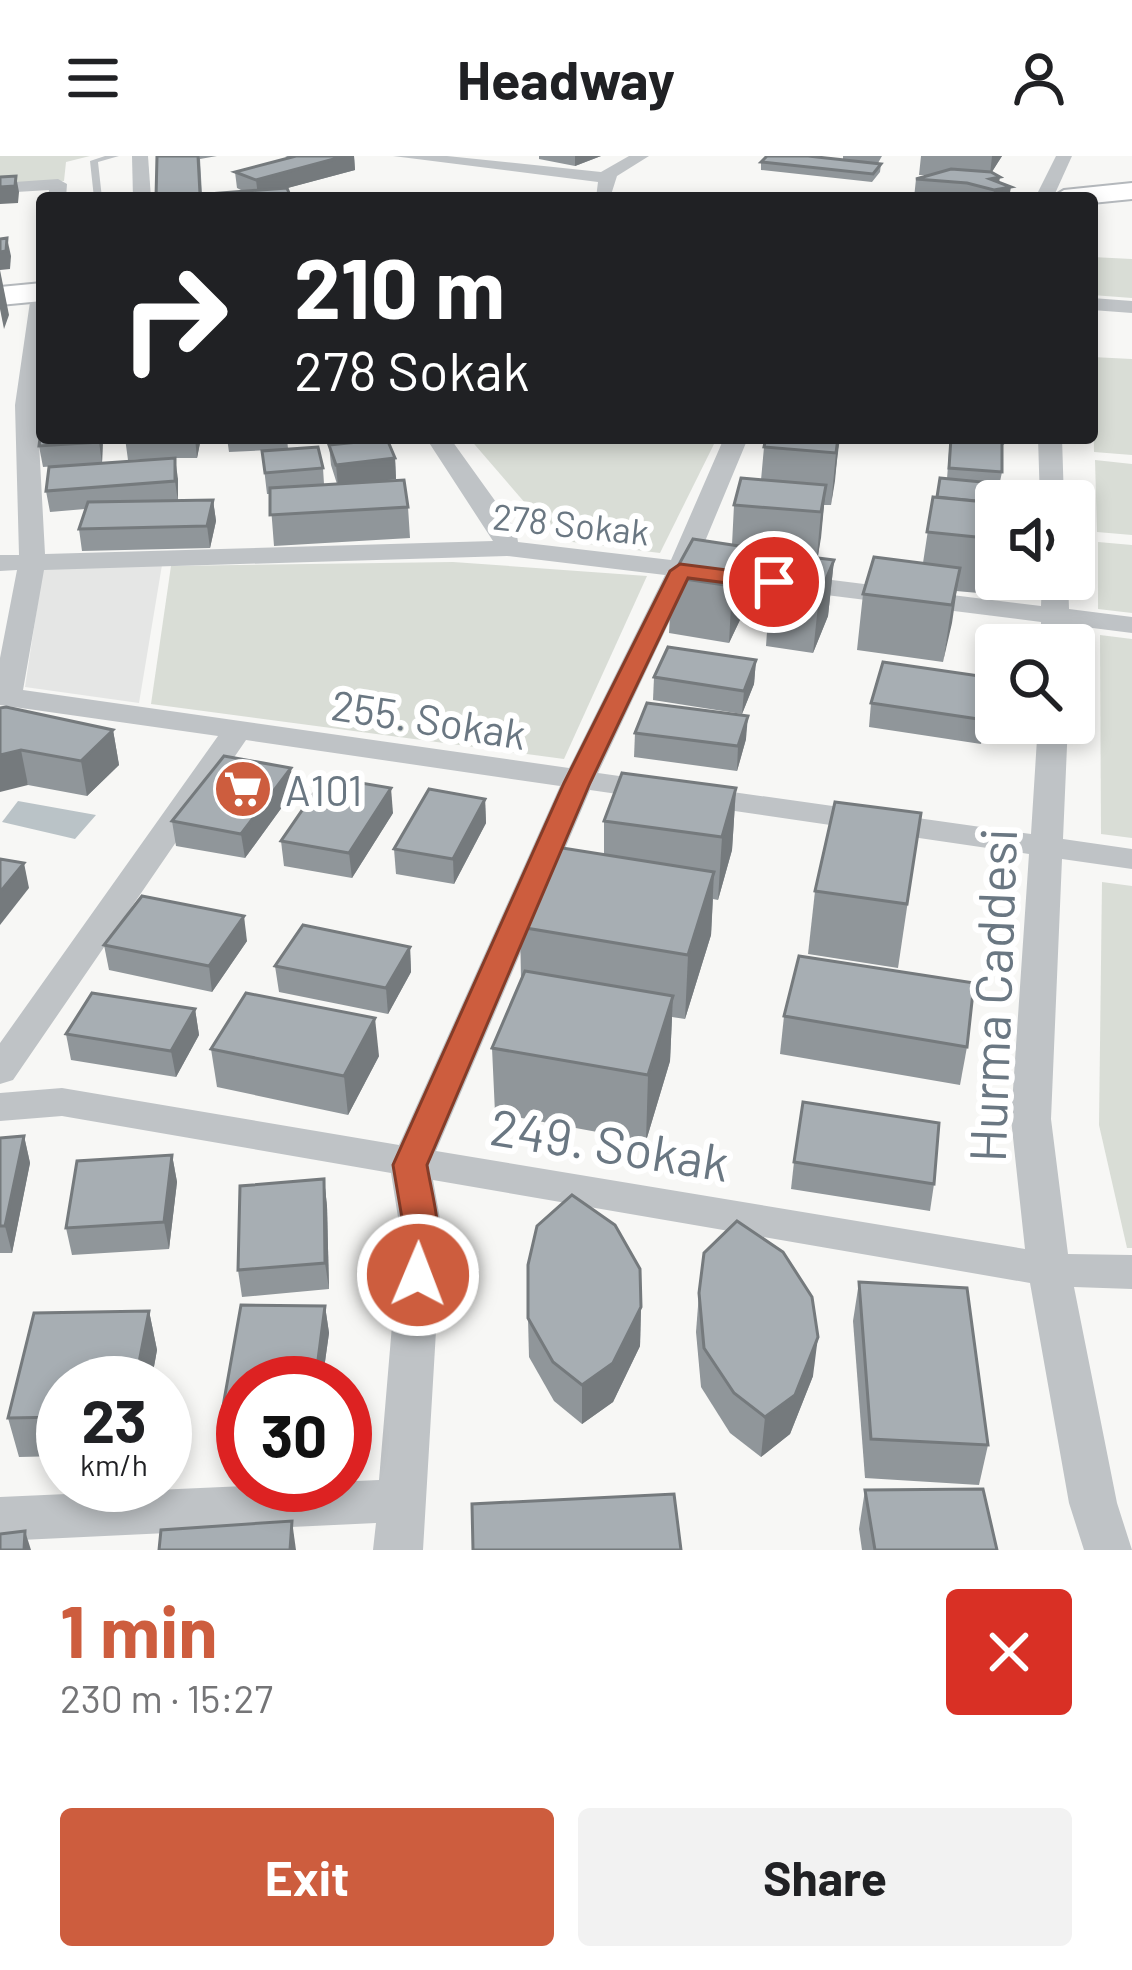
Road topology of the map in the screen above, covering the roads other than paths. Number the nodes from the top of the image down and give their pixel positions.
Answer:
1 (115, 156) edge
2 (140, 156) edge
3 (401, 156) edge
4 (641, 156) edge
5 (1064, 156) edge
6 (0, 188) edge
7 (604, 188) edge
8 (1132, 191) edge
9 (57, 192) edge
10 (97, 192) edge
11 (142, 192) edge
12 (1047, 192) edge
13 (1098, 194) edge
14 (36, 292) edge
15 (0, 296) edge
16 (1098, 304) edge
17 (1132, 307) edge
18 (36, 372) edge
19 (34, 404) edge
20 (442, 444) edge
21 (733, 444) edge
22 (1050, 444) edge
23 (1051, 480) edge
24 (507, 548) junction
25 (32, 562) junction
26 (0, 563) edge
27 (680, 571) junction
28 (1012, 624) edge
29 (1132, 626) edge
30 (1095, 628) edge
31 (4, 696) edge
32 (237, 731) junction
33 (1052, 744) edge
34 (577, 783) junction
35 (1049, 847) junction
36 (1132, 859) edge
37 (0, 1071) edge
38 (0, 1107) edge
39 (410, 1165) junction
40 (1049, 1270) junction
41 (1132, 1272) edge
42 (400, 1500) junction
43 (0, 1519) edge
44 (398, 1550) edge
45 (1109, 1550) edge

1 - 10 lane
2 - 11 street
3 - 7 street
4 - 7 street
5 - 12 street
6 - 9 street
8 - 13 street
14 - 15 street
16 - 17 street
18 - 19 street
19 - 25 street
20 - 24 street
21 - 27 street
22 - 23 street
24 - 25 street, 278 Sokak
24 - 27 street, 278 Sokak
25 - 26 street, 278 Sokak
25 - 31 street
27 - 28 street, 278 Sokak
27 - 34 street
29 - 30 street, 278 Sokak
31 - 32 street, 255. Sokak
32 - 34 street, 255. Sokak
32 - 37 street
33 - 35 street, Hurma Caddesi
34 - 35 street, 255. Sokak
34 - 39 street
35 - 36 street, 255. Sokak
35 - 40 street, Hurma Caddesi
38 - 39 street, 249. Sokak
39 - 40 street, 249. Sokak
39 - 42 street
40 - 41 street, 249. Sokak
40 - 45 street, Hurma Caddesi
42 - 43 street
42 - 44 street

